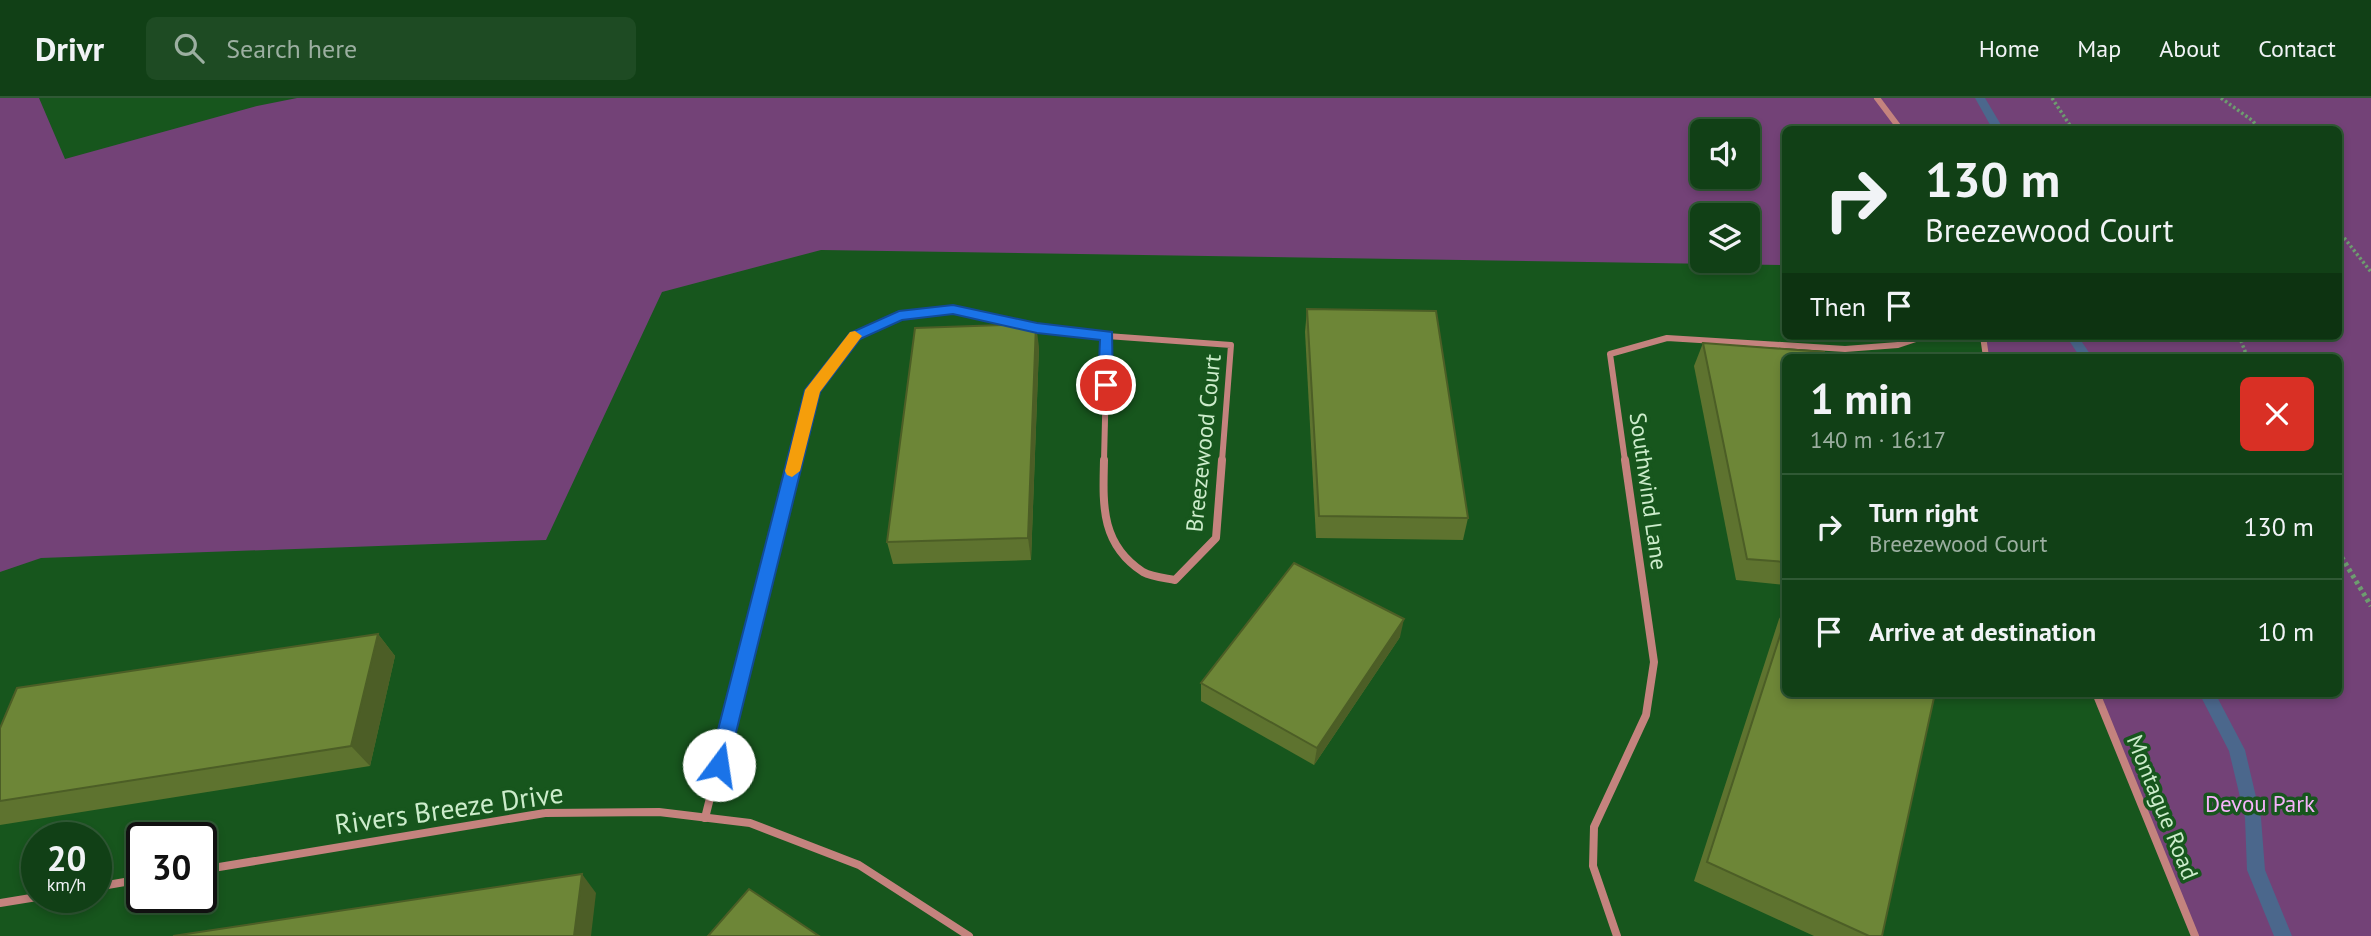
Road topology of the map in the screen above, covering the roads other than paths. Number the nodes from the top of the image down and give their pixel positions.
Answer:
1 (1877, 98) edge
2 (1898, 126) edge
3 (1107, 336) junction
4 (1913, 340) edge
5 (2098, 697) edge
6 (705, 818) junction
7 (217, 867) edge
8 (21, 900) edge
9 (0, 903) edge
10 (969, 936) edge
11 (1617, 936) edge
12 (2195, 936) edge

1 - 2 street
3 - 3 street, Breezewood Court
3 - 6 street, Breezewood Court
4 - 11 street, Southwind Lane
5 - 12 street, Montague Road
6 - 7 street, Rivers Breeze Drive
6 - 10 street, Rivers Breeze Drive
8 - 9 street

